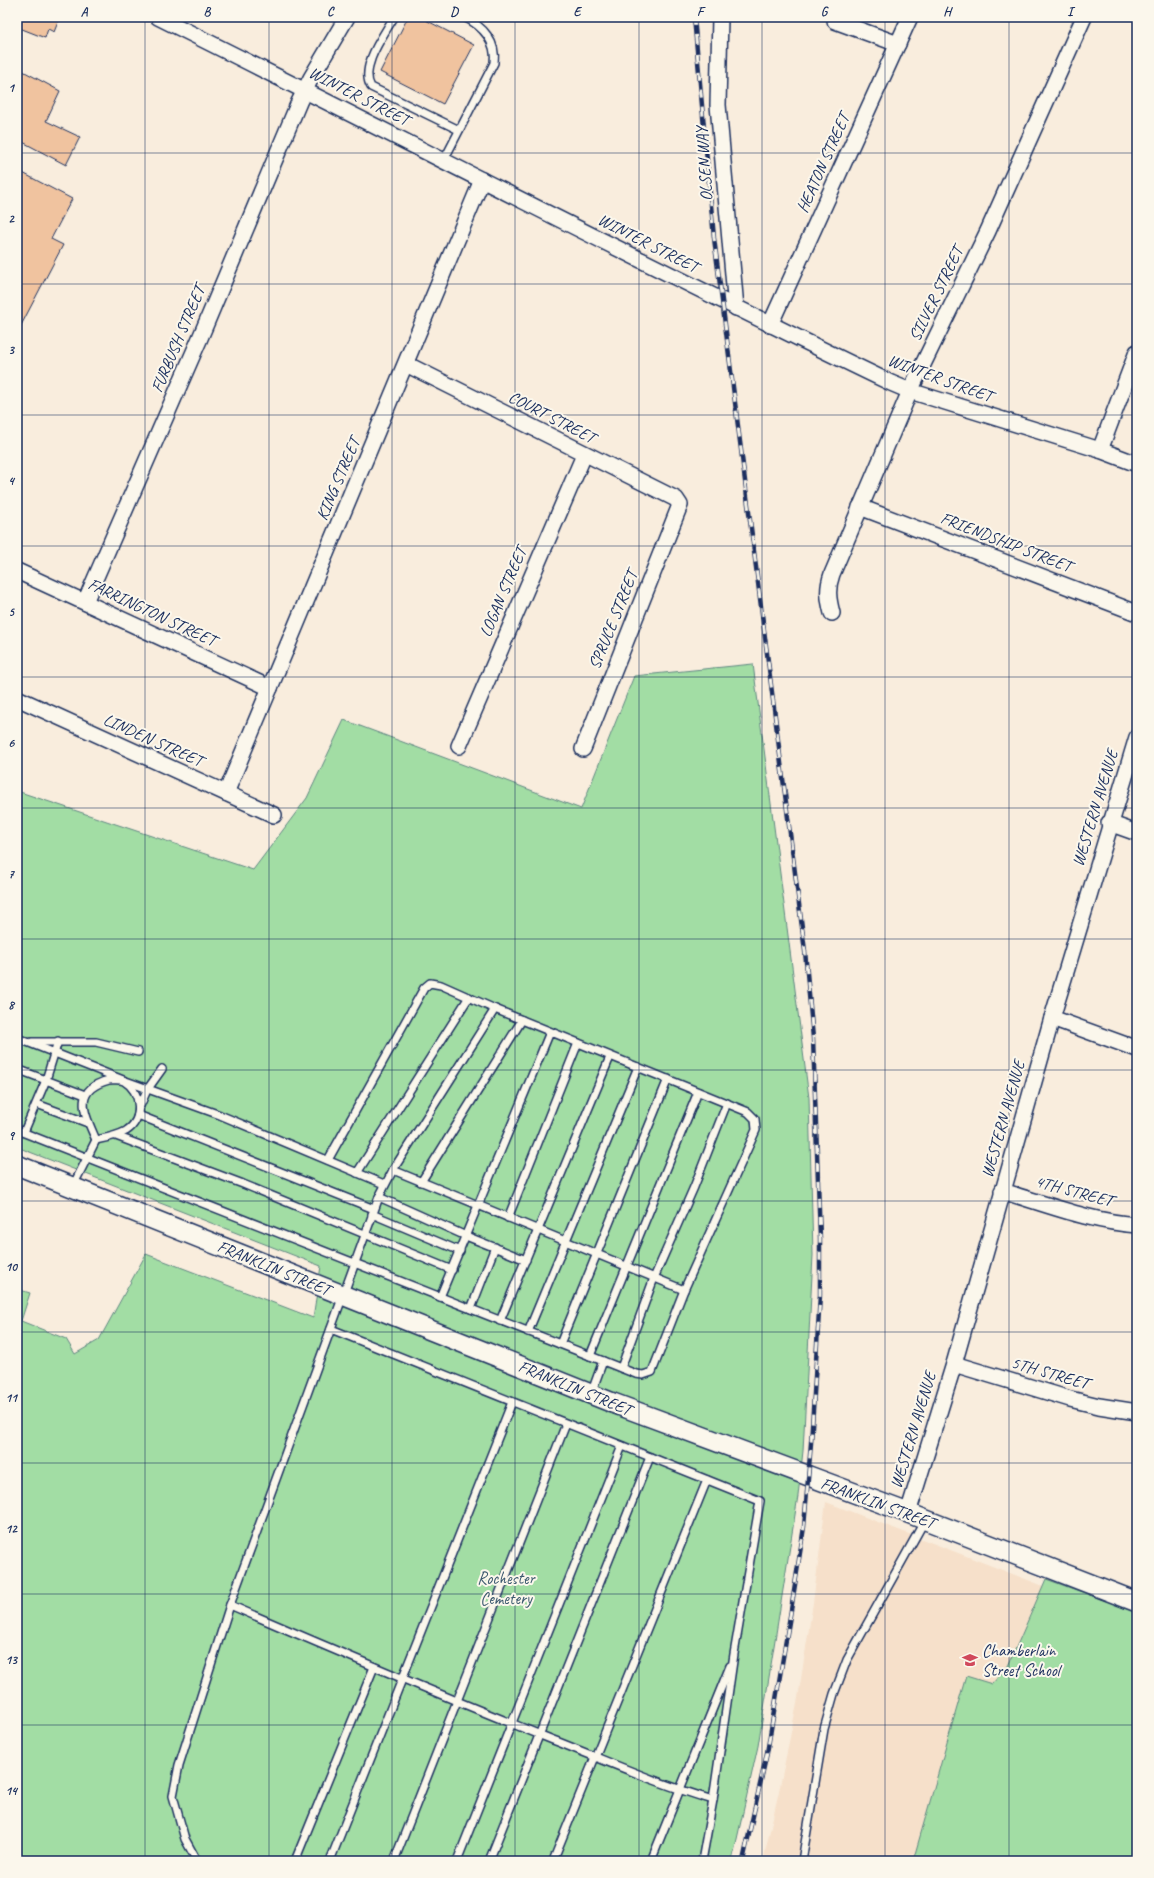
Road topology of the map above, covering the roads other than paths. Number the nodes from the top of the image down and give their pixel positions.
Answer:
1 (158, 17) edge
2 (347, 17) edge
3 (394, 17) edge
4 (464, 17) edge
5 (720, 17) edge
6 (910, 17) edge
7 (1084, 17) edge
8 (835, 20) dead end
9 (898, 44) junction
10 (304, 90) junction
11 (459, 130) junction
12 (444, 160) junction
13 (482, 180) junction
14 (736, 308) junction
15 (770, 325) junction
16 (1137, 352) edge
17 (406, 364) junction
18 (910, 391) junction
19 (1100, 450) junction
20 (584, 454) junction
21 (1137, 464) edge
22 (680, 505) joint
23 (860, 507) junction
24 (17, 571) edge
25 (85, 602) junction
26 (832, 613) dead end
27 (1137, 613) edge
28 (270, 688) junction
29 (17, 698) edge
30 (1137, 737) edge
31 (458, 746) dead end
32 (583, 749) dead end
33 (226, 793) junction
34 (274, 815) dead end
35 (1109, 823) junction
36 (1137, 833) edge
37 (469, 997) junction
38 (495, 1010) junction
39 (1052, 1018) junction
40 (522, 1020) junction
41 (550, 1032) junction
42 (17, 1038) edge
43 (58, 1041) junction
44 (30, 1042) junction
45 (578, 1043) junction
46 (1137, 1049) edge
47 (138, 1052) dead end
48 (55, 1053) junction
49 (610, 1057) junction
50 (638, 1067) junction
51 (17, 1069) edge
52 (162, 1069) dead end
53 (668, 1079) junction
54 (46, 1080) junction
55 (123, 1080) junction
56 (147, 1090) junction
57 (698, 1092) junction
58 (85, 1095) junction
59 (727, 1103) junction
60 (36, 1104) junction
61 (140, 1106) junction
62 (138, 1115) junction
63 (88, 1123) junction
64 (20, 1131) edge
65 (116, 1136) junction
66 (96, 1140) junction
67 (87, 1157) junction
68 (328, 1160) junction
69 (17, 1165) edge
70 (393, 1170) junction
71 (357, 1173) junction
72 (421, 1182) junction
73 (384, 1184) junction
74 (73, 1186) junction
75 (1002, 1191) junction
76 (379, 1197) junction
77 (478, 1206) junction
78 (373, 1212) junction
79 (508, 1218) junction
80 (1137, 1226) edge
81 (538, 1230) junction
82 (364, 1234) junction
83 (466, 1236) junction
84 (566, 1241) junction
85 (495, 1247) junction
86 (460, 1251) junction
87 (596, 1254) junction
88 (526, 1260) junction
89 (353, 1263) junction
90 (628, 1267) junction
91 (452, 1270) junction
92 (654, 1278) junction
93 (684, 1290) junction
94 (342, 1295) junction
95 (440, 1297) junction
96 (471, 1309) junction
97 (500, 1321) junction
98 (331, 1329) junction
99 (528, 1332) junction
100 (560, 1344) junction
101 (590, 1356) junction
102 (602, 1361) junction
103 (954, 1364) junction
104 (621, 1368) junction
105 (591, 1394) junction
106 (512, 1402) junction
107 (1137, 1412) edge
108 (566, 1424) junction
109 (622, 1446) junction
110 (650, 1457) junction
111 (706, 1480) junction
112 (908, 1513) junction
113 (925, 1520) junction
114 (1137, 1602) edge
115 (230, 1605) junction
116 (734, 1654) junction
117 (374, 1667) junction
118 (402, 1679) junction
119 (456, 1701) junction
120 (512, 1724) junction
121 (539, 1734) junction
122 (595, 1757) junction
123 (680, 1790) junction
124 (713, 1800) junction
125 (197, 1861) edge
126 (295, 1861) edge
127 (330, 1861) edge
128 (394, 1861) edge
129 (457, 1861) edge
130 (489, 1861) edge
131 (553, 1861) edge
132 (651, 1861) edge
133 (702, 1861) edge
134 (802, 1861) edge

1 - 10 street, WINTER STREET
2 - 10 street, FURBUSH STREET
3 - 11 lane
4 - 11 lane
5 - 14 street, OLSEN WAY
6 - 9 street, HEATON STREET
7 - 18 street, SILVER STREET
8 - 9 street
9 - 15 street, HEATON STREET
10 - 12 street, WINTER STREET
10 - 25 street, FURBUSH STREET
11 - 12 lane
12 - 13 street, WINTER STREET
13 - 14 street, WINTER STREET
13 - 17 street, KING STREET
14 - 15 street, WINTER STREET
15 - 18 street, WINTER STREET
16 - 19 street
17 - 20 street, COURT STREET
17 - 28 street, KING STREET
18 - 19 street, WINTER STREET
18 - 23 street, SILVER STREET
19 - 21 street, WINTER STREET
20 - 22 street, COURT STREET
20 - 31 street, LOGAN STREET
22 - 32 street, SPRUCE STREET
23 - 26 street, SILVER STREET
23 - 27 street, FRIENDSHIP STREET
24 - 25 street, FARRINGTON STREET
25 - 28 street, FARRINGTON STREET
28 - 33 street, KING STREET
29 - 33 street, LINDEN STREET
30 - 35 street, WESTERN AVENUE
33 - 34 street, LINDEN STREET
35 - 36 street
35 - 39 street, WESTERN AVENUE
37 - 38 lane
37 - 68 lane
37 - 71 lane
38 - 40 lane
38 - 70 lane
39 - 46 street
39 - 75 street, WESTERN AVENUE
40 - 41 lane
40 - 72 lane
41 - 45 lane
41 - 77 lane
42 - 44 lane
43 - 44 lane
43 - 47 lane
43 - 48 lane
44 - 48 lane
45 - 49 lane
45 - 79 lane
48 - 54 lane
48 - 55 lane
49 - 50 lane
49 - 81 lane
50 - 53 lane
50 - 84 lane
51 - 54 lane
52 - 56 lane
53 - 57 lane
53 - 87 lane
54 - 58 lane
54 - 60 lane
55 - 56 lane
55 - 58 lane
55 - 61 lane
56 - 61 lane
56 - 68 lane
57 - 59 lane
57 - 90 lane
58 - 63 lane
59 - 92 lane
59 - 93 lane
60 - 63 lane
60 - 64 lane
61 - 62 lane
62 - 65 lane
62 - 78 lane
63 - 66 lane
64 - 67 lane
65 - 66 lane
65 - 82 lane
66 - 67 lane
67 - 74 lane
67 - 89 lane
68 - 71 lane
69 - 74 street, FRANKLIN STREET
70 - 72 lane
70 - 73 lane
71 - 73 lane
72 - 77 lane
73 - 76 lane
74 - 94 street, FRANKLIN STREET
75 - 80 street, 4TH STREET
75 - 103 street, WESTERN AVENUE
76 - 78 lane
76 - 83 lane
77 - 79 lane
77 - 83 lane
78 - 82 lane
78 - 86 lane
79 - 81 lane
81 - 84 lane
81 - 88 lane
82 - 89 lane
82 - 91 lane
83 - 85 lane
83 - 86 lane
84 - 87 lane
84 - 99 lane
85 - 88 lane
85 - 96 lane
86 - 91 lane
87 - 90 lane
87 - 100 lane
88 - 97 lane
89 - 94 lane
89 - 95 lane
90 - 92 lane
90 - 101 lane
91 - 95 lane
92 - 93 lane
92 - 104 lane
93 - 104 lane
94 - 98 lane
94 - 105 street, FRANKLIN STREET
95 - 96 lane
96 - 97 lane
97 - 99 lane
98 - 106 lane
98 - 115 lane
99 - 100 lane
100 - 101 lane
101 - 102 lane
102 - 104 lane
102 - 105 lane
103 - 107 street, 5TH STREET
103 - 112 street, WESTERN AVENUE
105 - 112 street, FRANKLIN STREET
106 - 108 lane
106 - 118 lane
108 - 109 lane
108 - 119 lane
109 - 110 lane
109 - 120 lane
110 - 111 lane
110 - 121 lane
111 - 116 lane
111 - 122 lane
112 - 113 street, FRANKLIN STREET
113 - 114 street, FRANKLIN STREET
113 - 134 lane
115 - 117 lane
115 - 125 lane
116 - 123 lane
116 - 124 lane
117 - 118 lane
117 - 126 lane
118 - 119 lane
118 - 127 lane
119 - 120 lane
119 - 128 lane
120 - 121 lane
120 - 129 lane
121 - 122 lane
121 - 130 lane
122 - 123 lane
122 - 131 lane
123 - 124 lane
123 - 132 lane
124 - 133 lane

